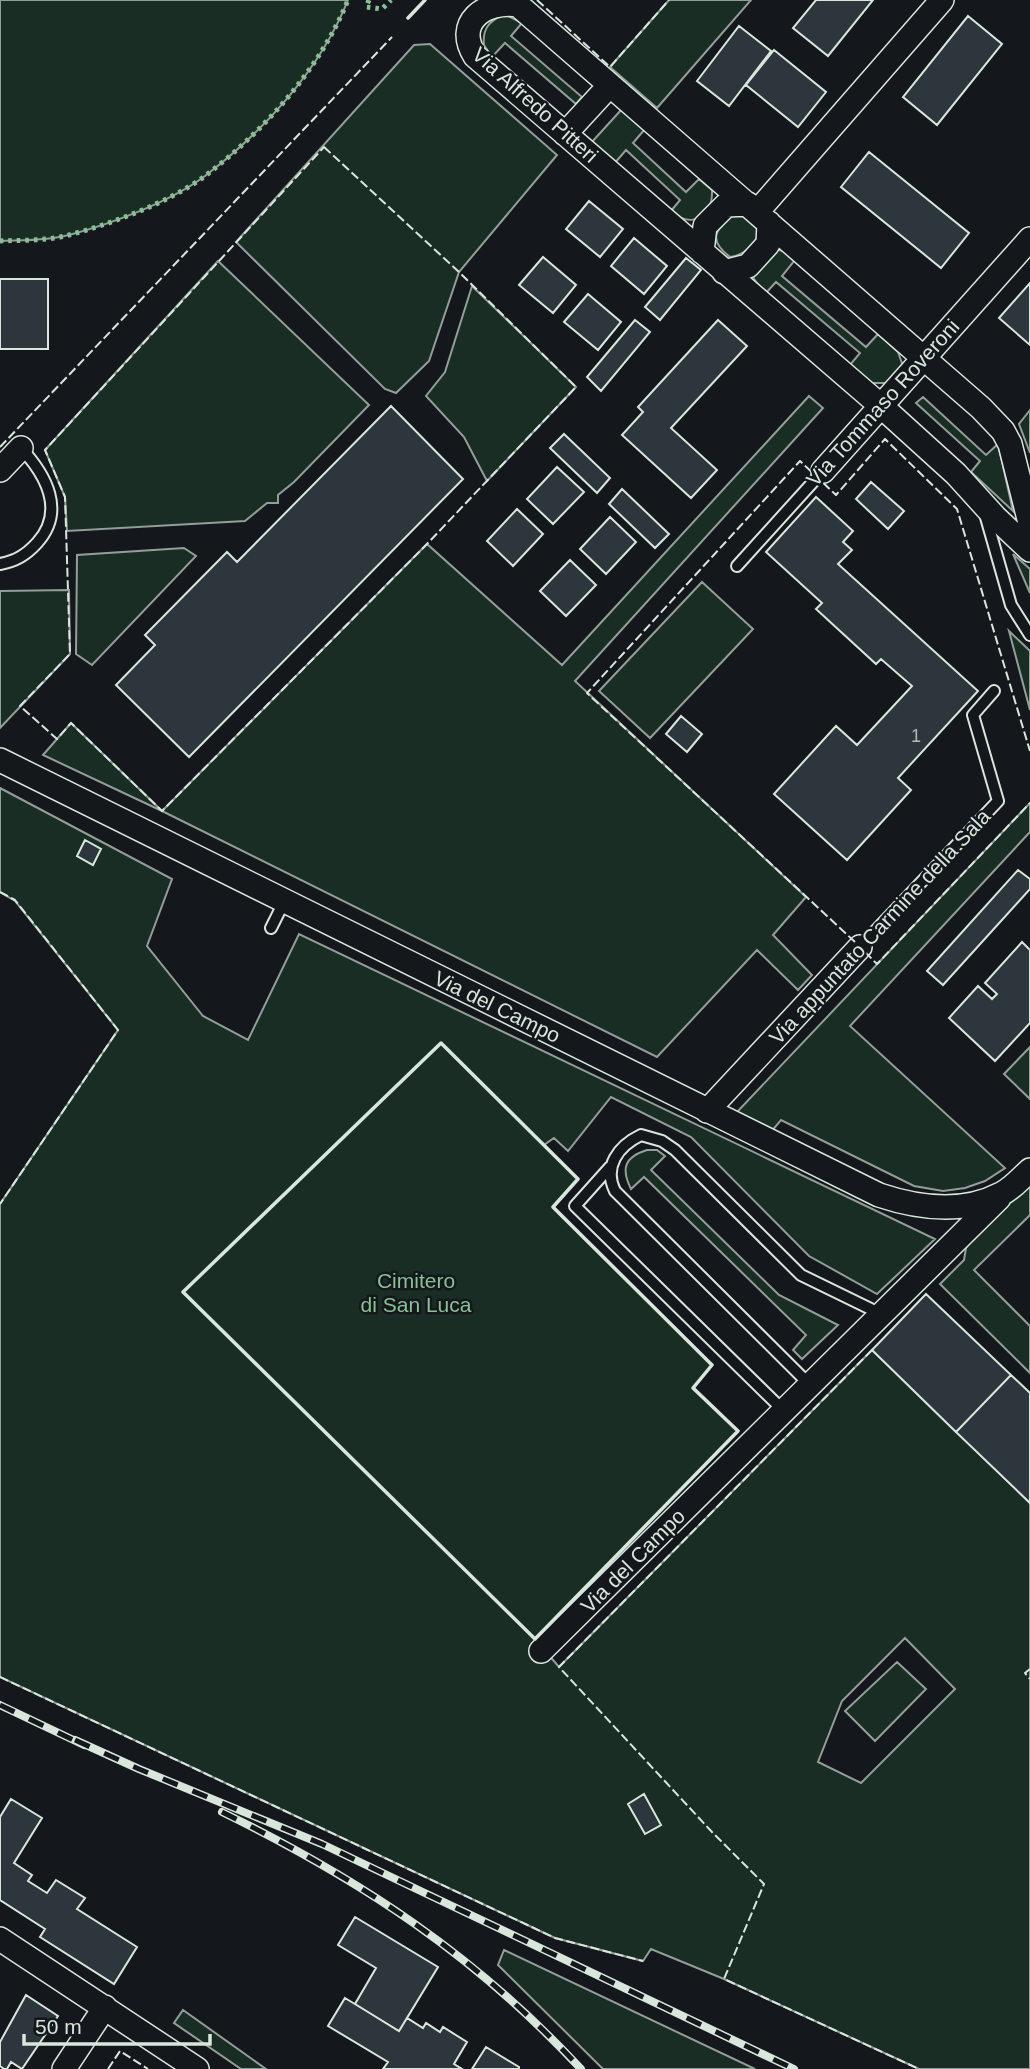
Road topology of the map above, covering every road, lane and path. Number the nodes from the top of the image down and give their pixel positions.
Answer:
1 (942, 0) edge
2 (610, 85) junction
3 (565, 134) junction
4 (758, 213) junction
5 (1030, 239) edge
6 (702, 252) junction
7 (724, 272) junction
8 (925, 357) junction
9 (881, 406) junction
10 (21, 448) joint
11 (0, 470) edge
12 (823, 471) joint
13 (981, 502) junction
14 (1030, 523) edge
15 (1030, 550) edge
16 (0, 564) edge
17 (737, 566) dead end
18 (1030, 635) edge
19 (994, 691) dead end
20 (0, 760) edge
21 (284, 902) junction
22 (271, 928) dead end
23 (860, 947) joint
24 (707, 1111) junction
25 (611, 1165) junction
26 (1030, 1170) edge
27 (1004, 1193) junction
28 (881, 1314) junction
29 (810, 1385) junction
30 (784, 1411) junction
31 (541, 1651) dead end
32 (0, 1939) edge
33 (105, 2007) junction
34 (64, 2069) edge
35 (197, 2069) edge

1 - 4 street
2 - 3 street
2 - 3 street, Via Alfredo Pitteri
2 - 4 street, Via Alfredo Pitteri
3 - 6 street, Via Alfredo Pitteri
4 - 6 street
4 - 7 street
4 - 8 street, Via Alfredo Pitteri
5 - 8 street, Via Tommaso Roveroni
6 - 7 street, Via Alfredo Pitteri
7 - 9 street, Via Alfredo Pitteri
8 - 9 street, Via Tommaso Roveroni
8 - 14 street, Via Alfredo Pitteri
9 - 12 street, Via Tommaso Roveroni
9 - 13 street, Via Alfredo Pitteri
10 - 11 street
10 - 16 lane
12 - 17 lane, Via Tommaso Roveroni
13 - 15 street, Via Alfredo Pitteri
13 - 18 lane, Via Alfredo Pitteri
19 - 23 lane, Via appuntato Carmine della Sala
20 - 21 street, Via del Campo
21 - 22 lane
21 - 24 street, Via del Campo
23 - 24 street, Via appuntato Carmine della Sala
24 - 27 street, Via del Campo
25 - 28 lane
25 - 29 lane
25 - 30 lane
26 - 27 street, Via del Campo
27 - 28 street, Via del Campo
28 - 29 street, Via del Campo
29 - 30 street, Via del Campo
30 - 31 street, Via del Campo
32 - 33 street
33 - 34 street
33 - 35 street

